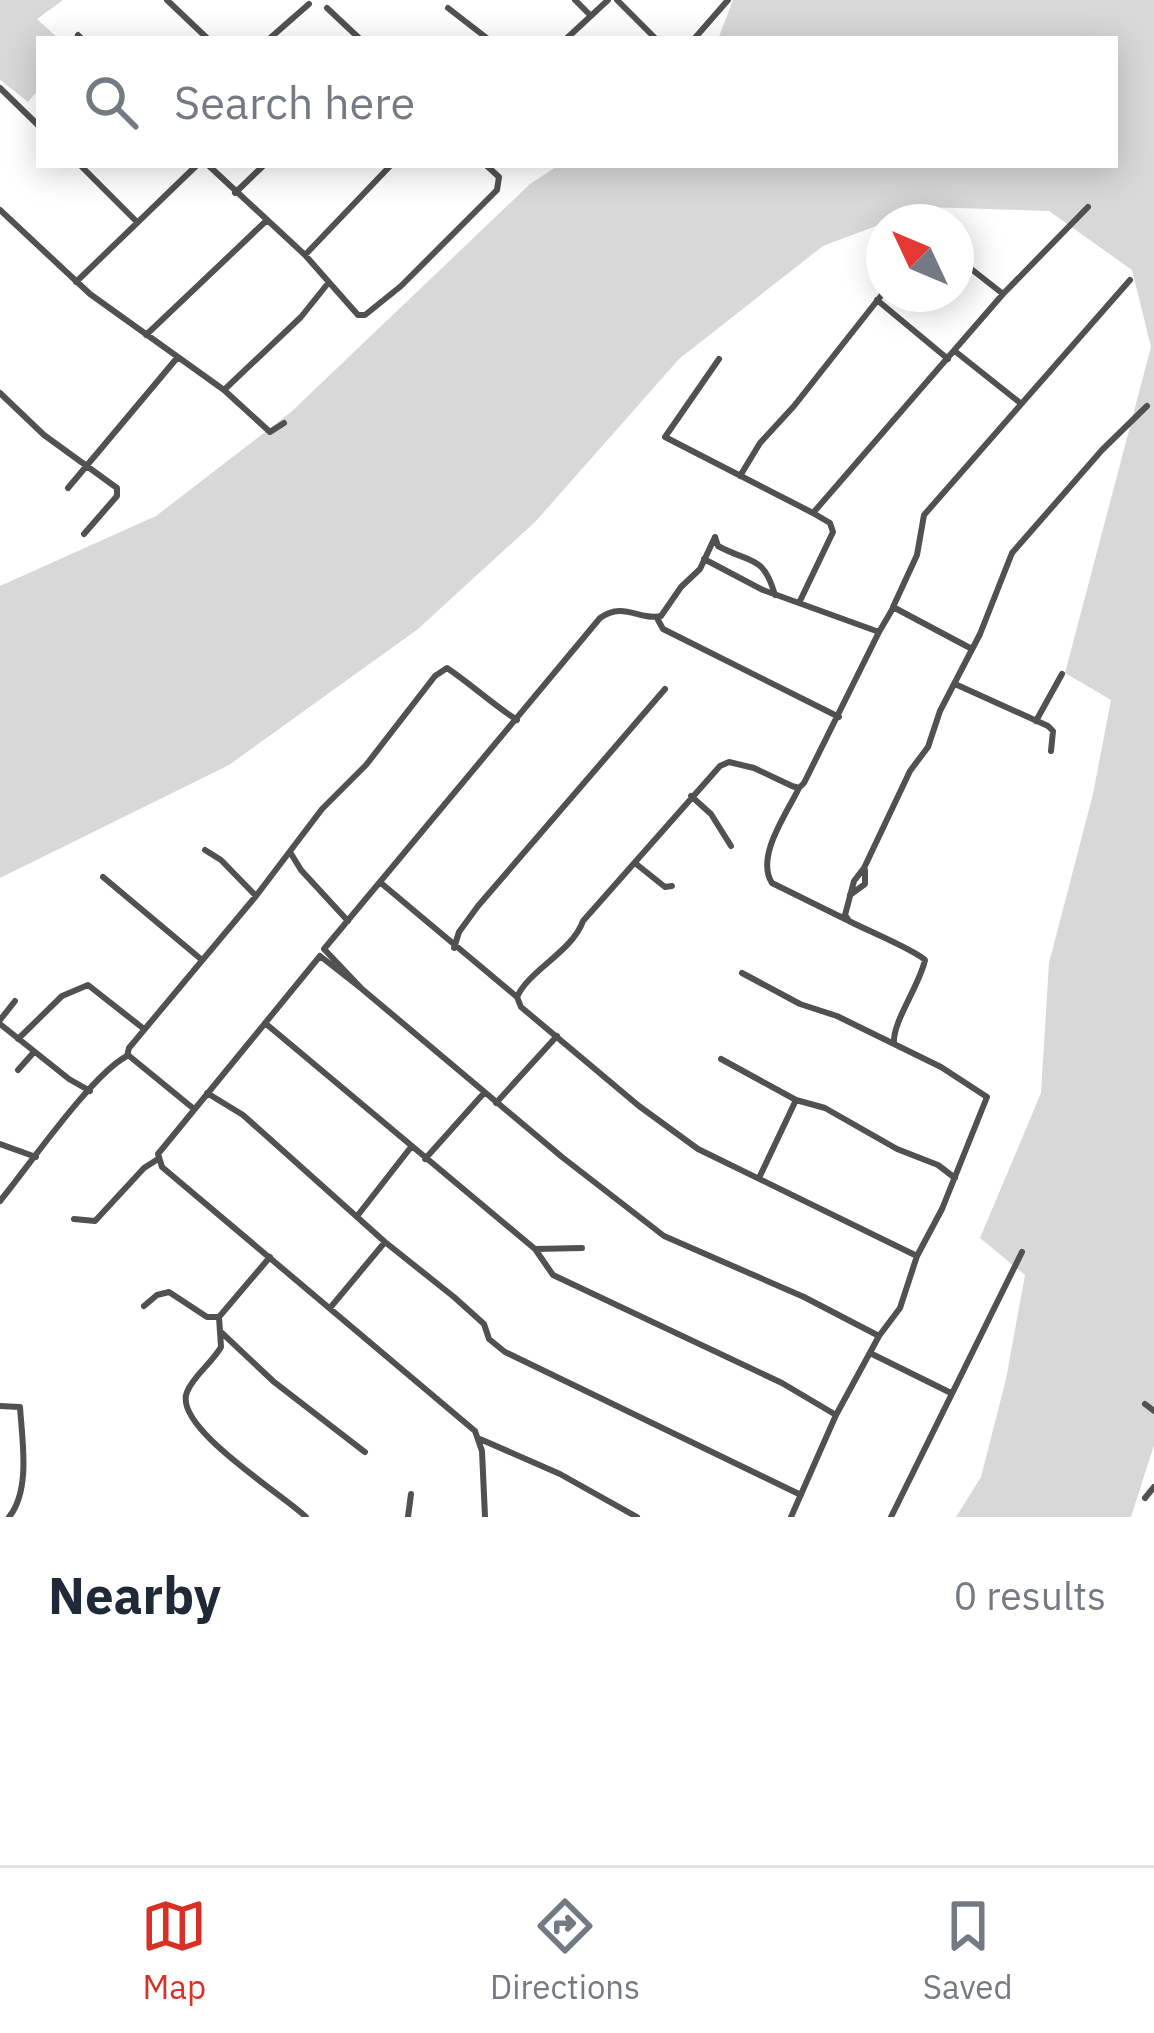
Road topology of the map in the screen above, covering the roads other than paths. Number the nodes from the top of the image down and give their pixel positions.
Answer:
1 (166, 0) edge
2 (575, 0) edge
3 (613, 0) edge
4 (728, 0) edge
5 (309, 4) dead end
6 (327, 8) dead end
7 (448, 8) dead end
8 (591, 16) junction
9 (205, 36) edge
10 (272, 36) edge
11 (357, 36) edge
12 (484, 36) edge
13 (569, 36) edge
14 (653, 36) edge
15 (697, 36) edge
16 (0, 88) edge
17 (36, 123) edge
18 (83, 168) edge
19 (194, 168) edge
20 (211, 168) edge
21 (261, 168) edge
22 (388, 168) edge
23 (489, 168) edge
24 (235, 193) junction
25 (1088, 207) dead end
26 (0, 210) edge
27 (266, 220) junction
28 (137, 222) junction
29 (305, 255) junction
30 (974, 272) edge
31 (1130, 280) dead end
32 (76, 281) junction
33 (328, 282) junction
34 (1003, 295) junction
35 (868, 312) edge
36 (892, 312) edge
37 (146, 335) junction
38 (956, 352) junction
39 (177, 358) junction
40 (719, 359) dead end
41 (949, 359) junction
42 (224, 390) junction
43 (0, 393) edge
44 (1020, 402) junction
45 (1147, 406) dead end
46 (284, 423) dead end
47 (88, 464) junction
48 (740, 476) junction
49 (68, 488) dead end
50 (813, 513) junction
51 (83, 534) dead end
52 (705, 557) junction
53 (715, 568) junction
54 (700, 569) junction
55 (775, 595) junction
56 (799, 603) junction
57 (893, 607) junction
58 (658, 618) junction
59 (879, 632) junction
60 (972, 650) junction
61 (1062, 674) dead end
62 (955, 684) junction
63 (664, 689) dead end
64 (838, 717) junction
65 (517, 720) junction
66 (1036, 721) junction
67 (1051, 751) dead end
68 (799, 788) junction
69 (692, 796) junction
70 (730, 846) dead end
71 (205, 850) dead end
72 (290, 852) junction
73 (635, 862) junction
74 (103, 877) dead end
75 (381, 883) junction
76 (672, 886) dead end
77 (256, 896) junction
78 (348, 921) junction
79 (849, 921) junction
80 (454, 948) junction
81 (202, 960) junction
82 (742, 973) dead end
83 (362, 988) junction
84 (517, 998) junction
85 (15, 1001) dead end
86 (0, 1022) edge
87 (265, 1023) junction
88 (144, 1030) junction
89 (557, 1036) junction
90 (18, 1039) junction
91 (894, 1044) junction
92 (34, 1052) junction
93 (128, 1055) junction
94 (721, 1059) dead end
95 (18, 1070) dead end
96 (90, 1091) junction
97 (207, 1093) junction
98 (484, 1093) junction
99 (796, 1100) junction
100 (496, 1103) junction
101 (194, 1109) junction
102 (0, 1144) edge
103 (411, 1147) junction
104 (36, 1157) junction
105 (425, 1159) junction
106 (158, 1160) junction
107 (955, 1178) junction
108 (759, 1179) junction
109 (0, 1201) edge
110 (358, 1215) junction
111 (74, 1219) dead end
112 (385, 1242) junction
113 (582, 1248) dead end
114 (535, 1250) junction
115 (1022, 1252) dead end
116 (917, 1256) junction
117 (270, 1257) junction
118 (144, 1306) dead end
119 (330, 1308) junction
120 (219, 1317) junction
121 (219, 1330) junction
122 (879, 1336) junction
123 (869, 1353) junction
124 (952, 1393) junction
125 (1145, 1404) dead end
126 (0, 1406) edge
127 (1154, 1411) edge
128 (836, 1415) junction
129 (479, 1439) junction
130 (365, 1452) dead end
131 (1154, 1487) edge
132 (412, 1495) dead end
133 (801, 1495) junction
134 (1145, 1498) dead end
135 (9, 1517) edge
136 (306, 1517) edge
137 (408, 1517) edge
138 (485, 1517) edge
139 (637, 1517) edge
140 (790, 1517) edge
141 (891, 1517) edge

1 - 9 street
2 - 8 street
3 - 8 street
3 - 14 street
4 - 15 street
5 - 10 street
6 - 11 street
7 - 12 street
8 - 13 street
16 - 17 street
18 - 28 street
19 - 28 street
20 - 24 street
21 - 24 street
22 - 29 street
23 - 33 street
24 - 27 street
25 - 34 street
26 - 32 street
27 - 29 street
27 - 37 street
28 - 32 street
29 - 33 street
30 - 34 street
31 - 44 street
32 - 37 street
33 - 42 street
34 - 38 street
35 - 48 street
36 - 41 street
37 - 39 street
38 - 41 street
38 - 44 street
39 - 42 street
39 - 47 street
40 - 48 street
41 - 50 street
42 - 46 street
43 - 47 street
44 - 57 street
45 - 60 street
47 - 49 street
47 - 51 street
48 - 50 street
50 - 56 street
52 - 53 street
52 - 54 street
52 - 55 street
53 - 54 street
53 - 55 street
54 - 58 street
55 - 56 street
56 - 59 street
57 - 59 street
57 - 60 street
58 - 64 street
58 - 65 street
59 - 64 street
60 - 62 street
61 - 66 street
62 - 66 street
62 - 79 street
63 - 80 street
64 - 68 street
65 - 72 street
65 - 75 street
66 - 67 street
68 - 69 street
68 - 79 street
69 - 70 street
69 - 73 street
71 - 77 street
72 - 77 street
72 - 78 street
73 - 76 street
73 - 84 street
74 - 81 street
75 - 78 street
75 - 80 street
77 - 81 street
78 - 83 street
79 - 91 street
80 - 84 street
81 - 88 street
82 - 91 street
83 - 87 street
83 - 98 street
84 - 89 street
85 - 86 street
86 - 90 street
87 - 97 street
87 - 103 street
88 - 90 street
88 - 93 street
89 - 100 street
89 - 108 street
90 - 92 street
91 - 107 street
92 - 95 street
92 - 96 street
93 - 96 street
93 - 101 street
94 - 99 street
96 - 104 street
97 - 101 street
97 - 110 street
98 - 100 street
98 - 105 street
99 - 107 street
99 - 108 street
100 - 122 street
101 - 106 street
102 - 104 street
103 - 105 street
103 - 110 street
104 - 109 street
105 - 114 street
106 - 111 street
106 - 117 street
107 - 116 street
108 - 116 street
110 - 112 street
112 - 119 street
112 - 133 street
113 - 114 street
114 - 128 street
115 - 124 street
116 - 122 street
117 - 119 street
117 - 120 street
118 - 120 street
119 - 129 street
120 - 121 street
121 - 130 street
121 - 136 street
122 - 123 street
123 - 124 street
123 - 128 street
124 - 141 street
125 - 127 street
126 - 135 street
128 - 133 street
129 - 138 street
129 - 139 street
131 - 134 street
132 - 137 street
133 - 140 street

